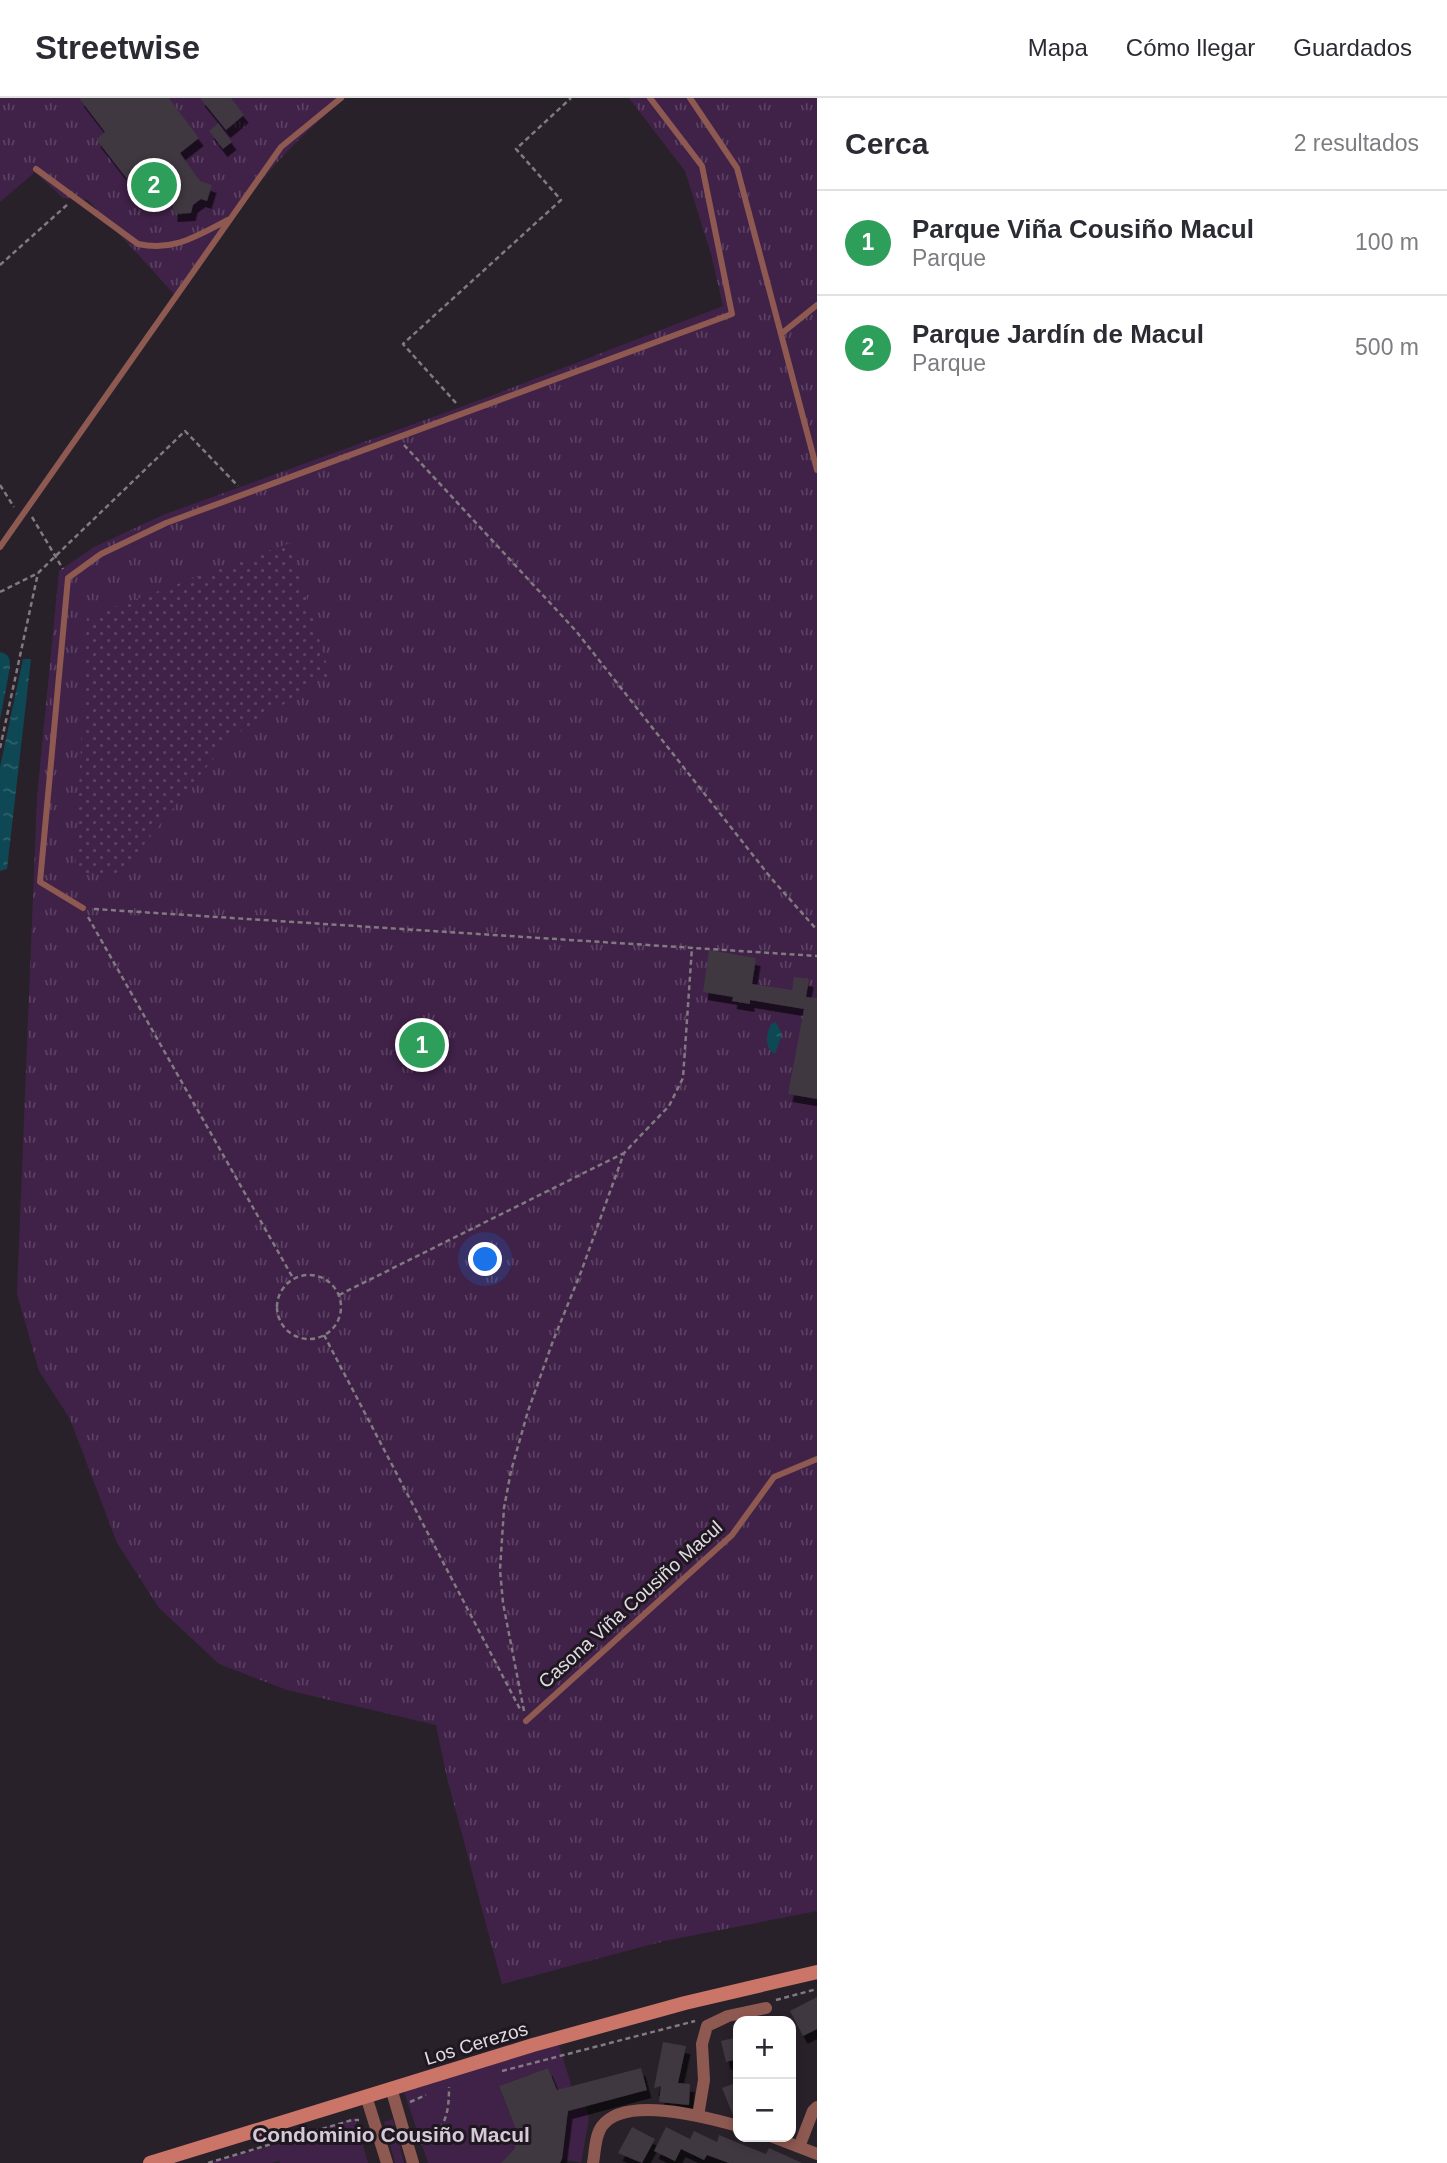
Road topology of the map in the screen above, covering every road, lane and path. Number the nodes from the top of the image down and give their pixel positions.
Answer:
1 (341, 98) edge
2 (571, 98) edge
3 (650, 98) edge
4 (690, 98) edge
5 (36, 169) dead end
6 (75, 198) junction
7 (231, 219) junction
8 (0, 265) edge
9 (817, 305) edge
10 (781, 334) junction
11 (465, 412) junction
12 (397, 438) junction
13 (817, 470) edge
14 (0, 485) edge
15 (245, 494) junction
16 (27, 508) junction
17 (0, 547) edge
18 (55, 556) junction
19 (38, 573) junction
20 (68, 578) junction
21 (0, 592) edge
22 (0, 748) edge
23 (83, 908) junction
24 (817, 930) edge
25 (692, 947) junction
26 (817, 956) edge
27 (624, 1153) junction
28 (293, 1278) junction
29 (339, 1296) junction
30 (324, 1335) junction
31 (817, 1459) edge
32 (526, 1721) junction
33 (817, 1972) edge
34 (817, 1989) edge
35 (771, 2004) joint
36 (695, 2021) dead end
37 (498, 2072) dead end
38 (391, 2088) junction
39 (437, 2089) dead end
40 (425, 2095) dead end
41 (366, 2096) junction
42 (817, 2106) edge
43 (408, 2112) dead end
44 (698, 2116) junction
45 (375, 2121) junction
46 (733, 2125) edge
47 (414, 2138) dead end
48 (786, 2142) edge
49 (799, 2147) junction
50 (817, 2154) edge
51 (150, 2163) edge
52 (208, 2163) edge
53 (387, 2163) edge
54 (413, 2163) edge
55 (593, 2163) edge

1 - 7 lane
2 - 11 path
3 - 11 lane
4 - 10 lane
5 - 6 lane
6 - 7 lane
6 - 8 path
7 - 16 lane
9 - 10 lane
10 - 13 lane
11 - 12 lane
12 - 15 lane
12 - 24 path
14 - 16 path
15 - 18 path
15 - 20 lane
16 - 17 lane
16 - 18 path
18 - 19 path
18 - 20 path
19 - 21 path
19 - 22 path
20 - 23 lane
23 - 25 path
23 - 28 path
25 - 26 path
25 - 27 path
27 - 29 path
27 - 32 path
28 - 29 path
28 - 30 path
29 - 30 path
30 - 32 path
31 - 32 lane, Casona Viña Cousiño Macul
33 - 38 street, Los Cerezos
34 - 35 path
35 - 44 street
36 - 37 path
38 - 41 street, Los Cerezos
38 - 54 street
39 - 47 path
40 - 43 path
41 - 45 street
41 - 51 street, Los Cerezos
42 - 49 street
44 - 46 street
44 - 55 street
45 - 52 path
45 - 53 street
48 - 49 street
49 - 50 street

